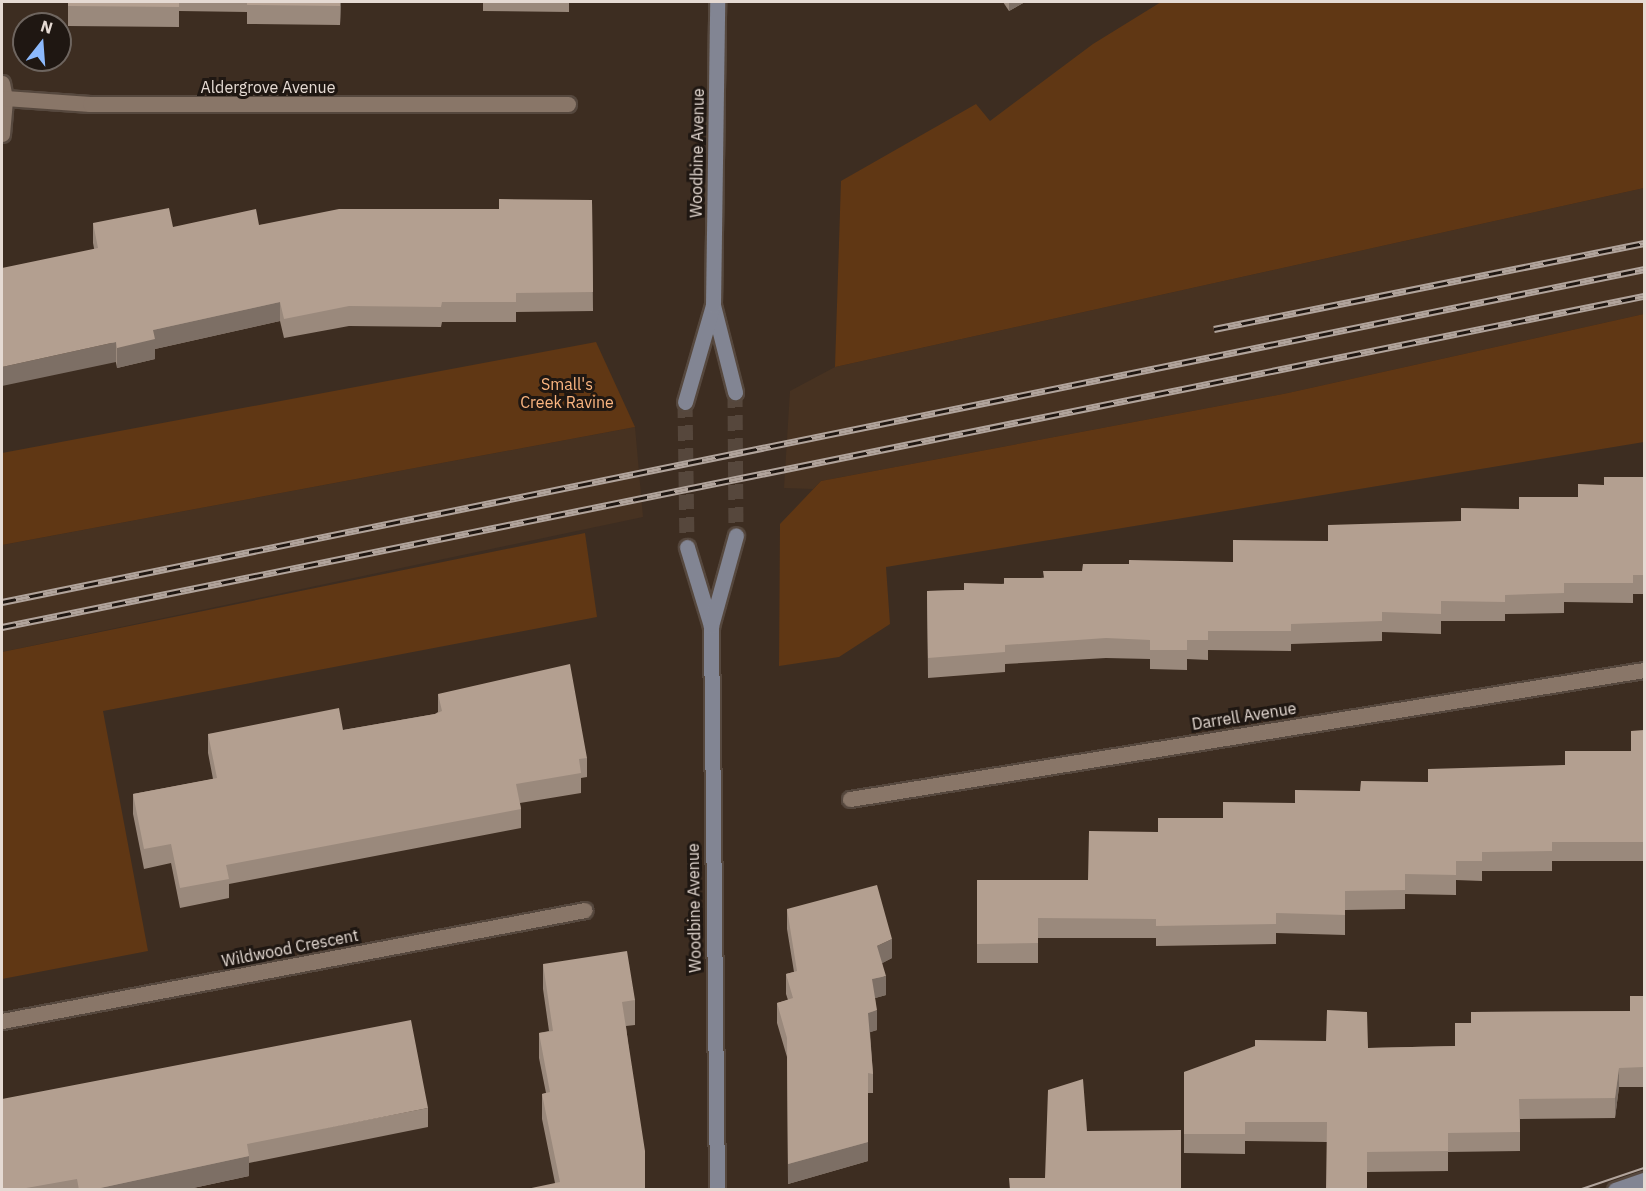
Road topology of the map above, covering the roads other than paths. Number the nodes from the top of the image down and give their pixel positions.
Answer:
1 (717, 2) edge
2 (2, 83) edge
3 (5, 98) junction
4 (568, 104) dead end
5 (2, 134) edge
6 (713, 305) junction
7 (735, 392) tunnel mouth
8 (685, 402) tunnel mouth
9 (736, 535) tunnel mouth
10 (687, 548) tunnel mouth
11 (711, 626) junction
12 (1644, 670) edge
13 (850, 799) dead end
14 (585, 910) dead end
15 (2, 1022) edge
16 (1644, 1180) edge
17 (717, 1190) edge
18 (1615, 1190) edge

1 - 6 main road, Woodbine Avenue
2 - 3 street
3 - 4 street, Aldergrove Avenue
3 - 5 street
6 - 7 main road, Woodbine Avenue
6 - 8 main road, Woodbine Avenue
9 - 11 main road, Woodbine Avenue
10 - 11 main road, Woodbine Avenue
11 - 17 main road, Woodbine Avenue
12 - 13 street, Darrell Avenue
14 - 15 street, Wildwood Crescent
16 - 18 main road

